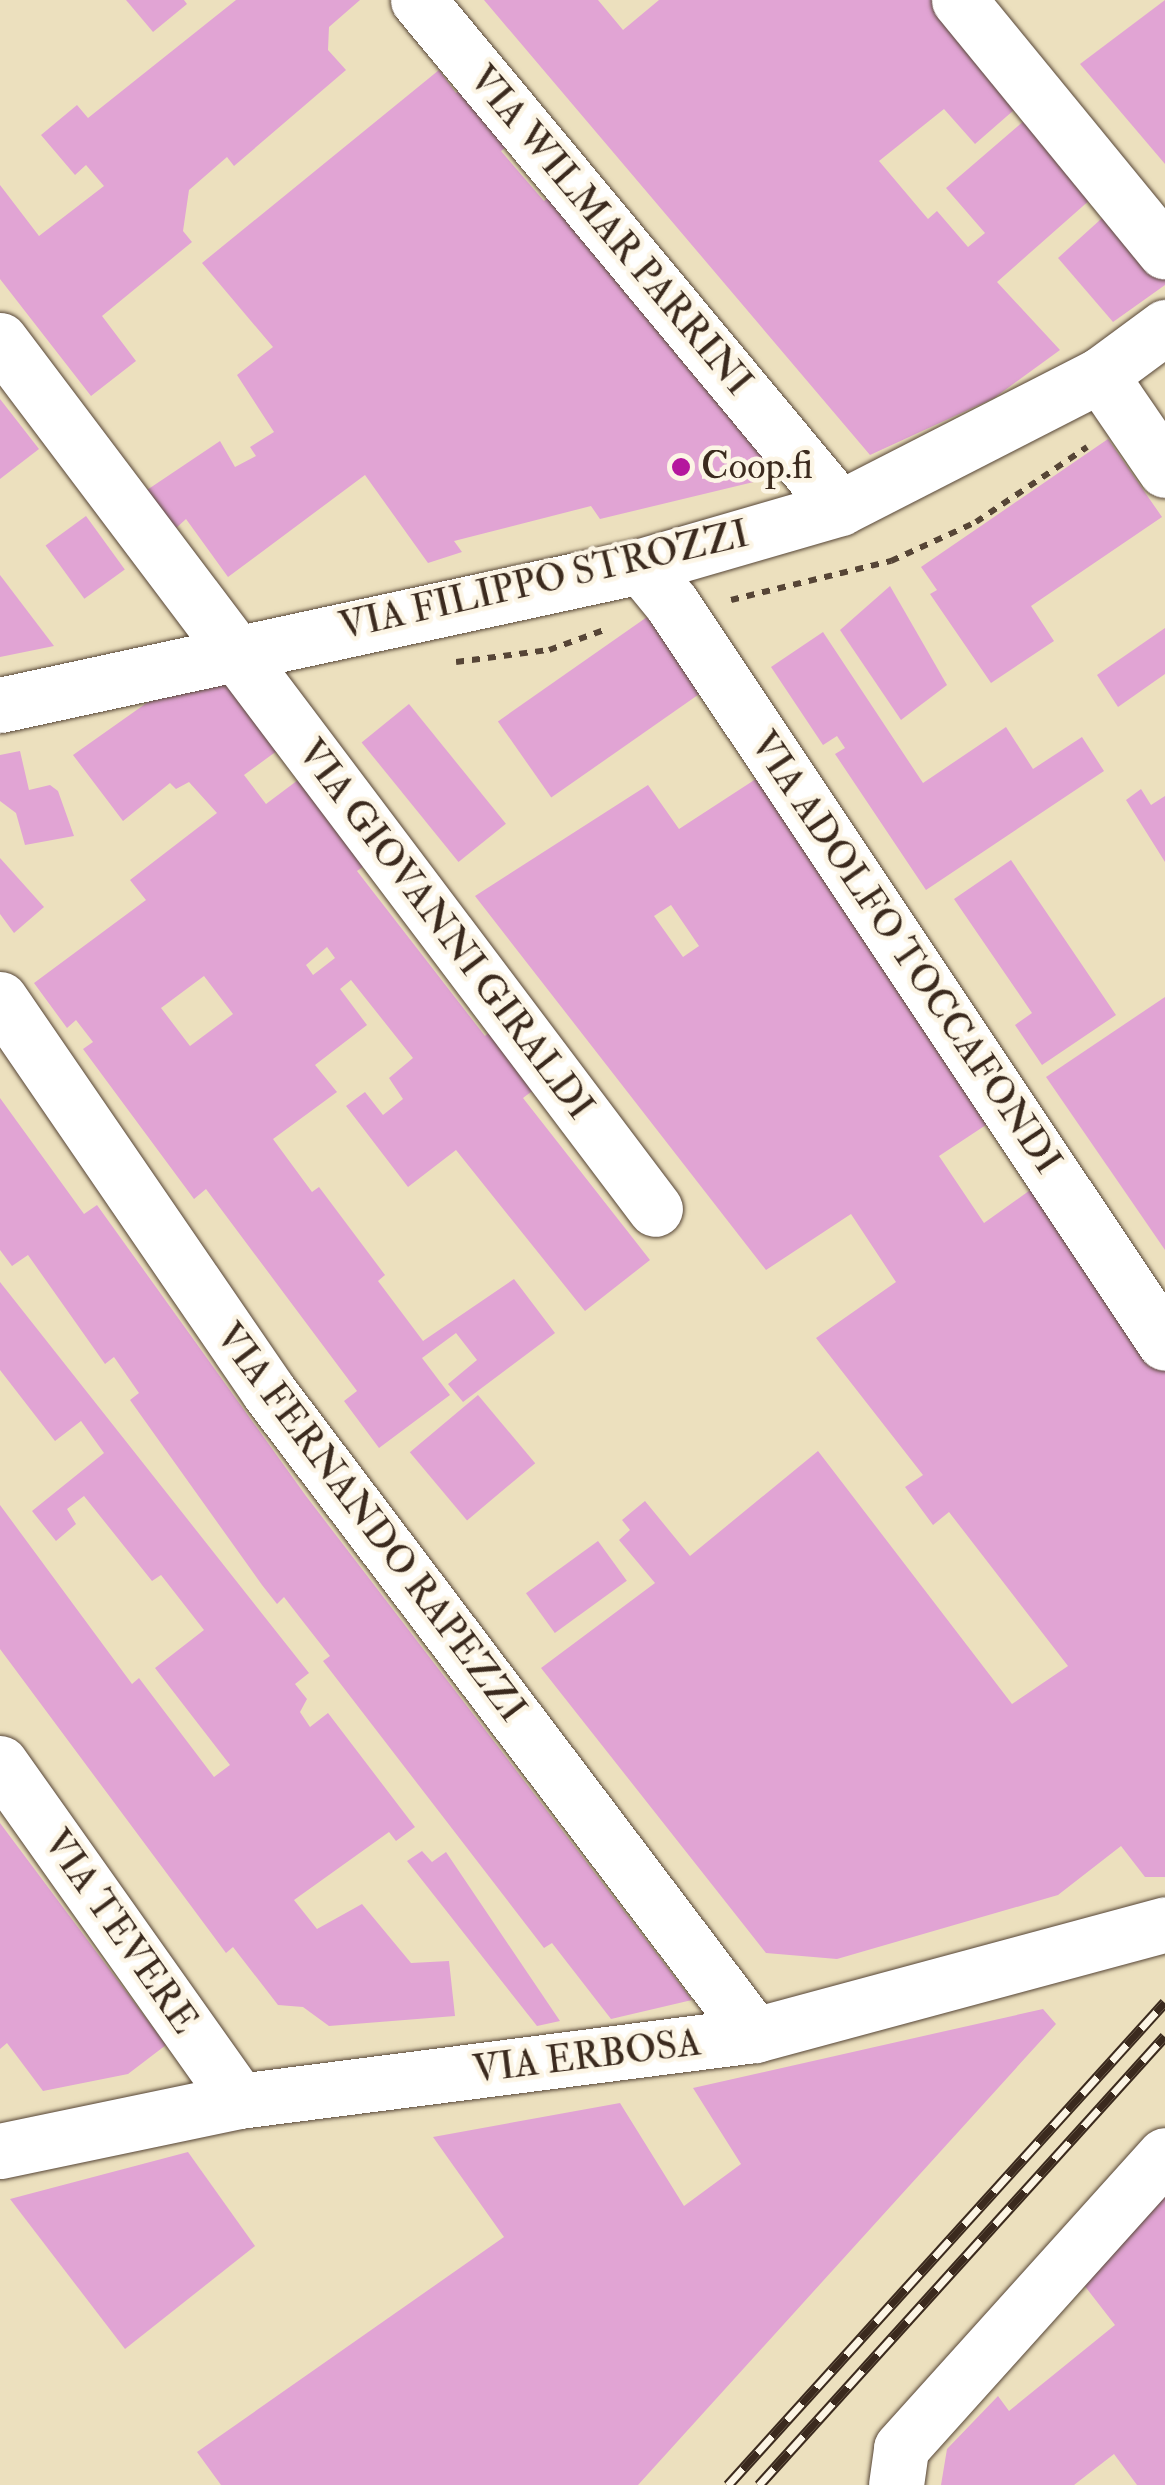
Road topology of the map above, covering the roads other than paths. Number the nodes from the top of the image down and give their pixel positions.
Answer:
1 (418, 0) edge
2 (959, 0) edge
3 (1165, 252) edge
4 (1165, 327) edge
5 (0, 340) edge
6 (1100, 375) junction
7 (1165, 470) edge
8 (840, 508) junction
9 (641, 566) junction
10 (234, 651) junction
11 (0, 705) edge
12 (0, 999) edge
13 (654, 1209) dead end
14 (1165, 1342) edge
15 (0, 1762) edge
16 (1165, 1924) edge
17 (756, 2035) junction
18 (239, 2101) junction
19 (0, 2151) edge
20 (1165, 2155) edge
21 (896, 2485) edge

1 - 8 street, VIA WILMAR PARRINI
2 - 3 street
4 - 6 street, VIA FILIPPO STROZZI
5 - 10 street, VIA GIOVANNI GIRALDI
6 - 7 street
6 - 8 street, VIA FILIPPO STROZZI
8 - 9 street, VIA FILIPPO STROZZI
9 - 10 street, VIA FILIPPO STROZZI
9 - 14 street, VIA ADOLFO TOCCAFONDI
10 - 11 street, VIA FILIPPO STROZZI
10 - 13 street, VIA GIOVANNI GIRALDI
12 - 17 street, VIA FERNANDO RAPEZZI
15 - 18 street, VIA TEVERE
16 - 17 street, VIA ERBOSA
17 - 18 street, VIA ERBOSA
18 - 19 street, VIA ERBOSA
20 - 21 street

